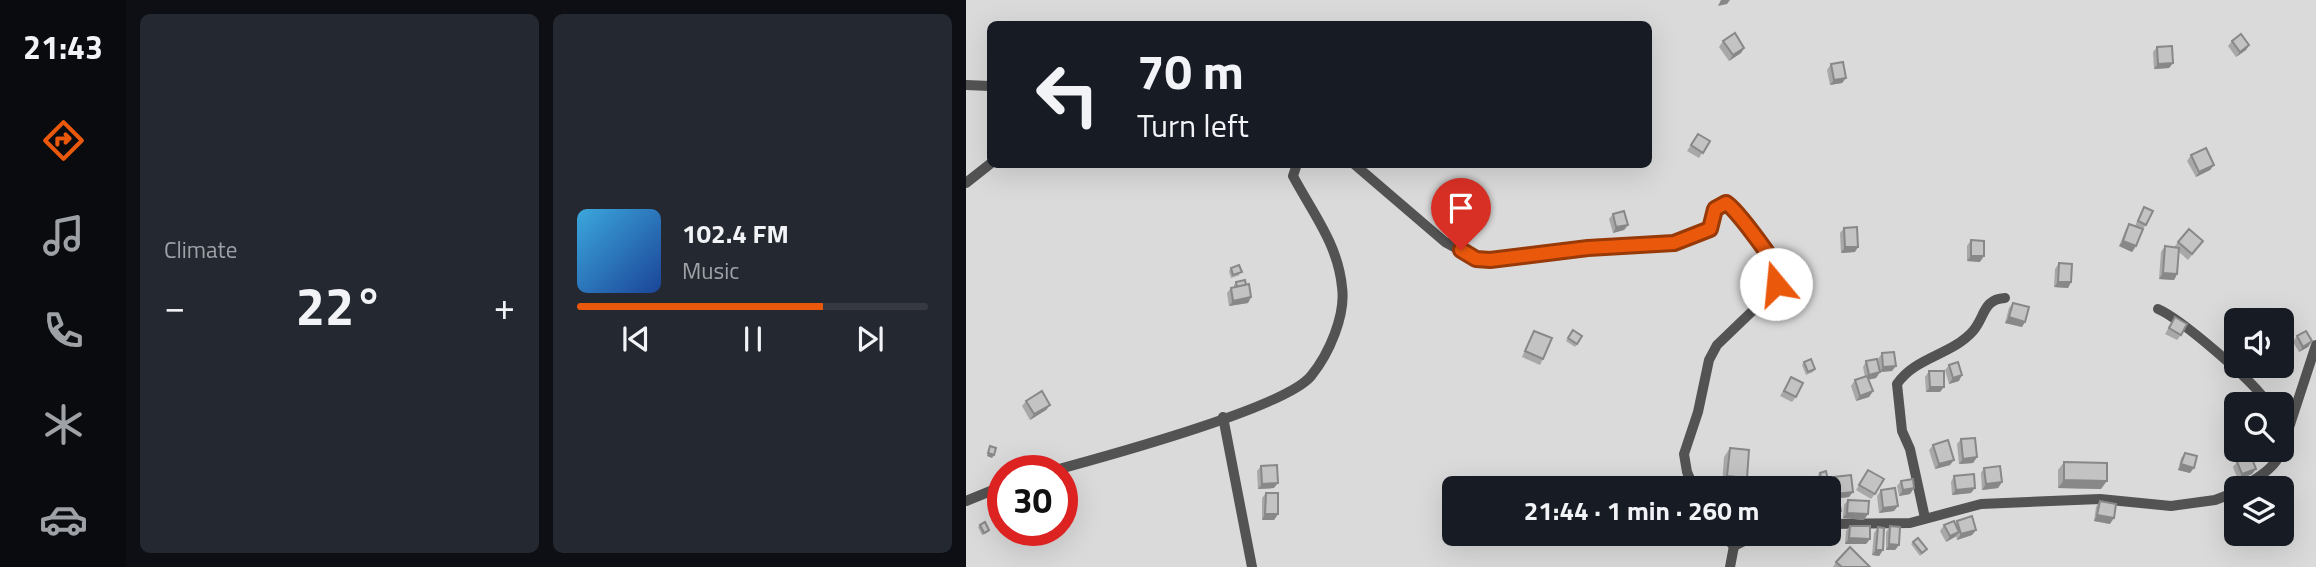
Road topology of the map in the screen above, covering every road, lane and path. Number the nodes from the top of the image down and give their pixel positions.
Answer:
1 (966, 85) edge
2 (987, 86) edge
3 (987, 166) edge
4 (1296, 168) edge
5 (1363, 168) edge
6 (966, 183) edge
7 (2005, 298) dead end
8 (2158, 309) dead end
9 (2316, 345) edge
10 (2258, 392) edge
11 (1223, 417) junction
12 (2294, 419) edge
13 (2276, 462) edge
14 (1078, 464) edge
15 (1689, 476) edge
16 (2259, 476) edge
17 (987, 493) edge
18 (2224, 497) edge
19 (966, 502) edge
20 (1925, 518) junction
21 (1841, 524) edge
22 (1734, 546) edge
23 (1252, 567) edge
24 (1730, 567) edge

1 - 2 street
3 - 6 street
4 - 11 street
5 - 15 street
7 - 20 street
8 - 10 street
9 - 12 street
11 - 14 street
11 - 23 street
13 - 16 street
17 - 19 street
18 - 20 street
20 - 21 street
22 - 24 street

